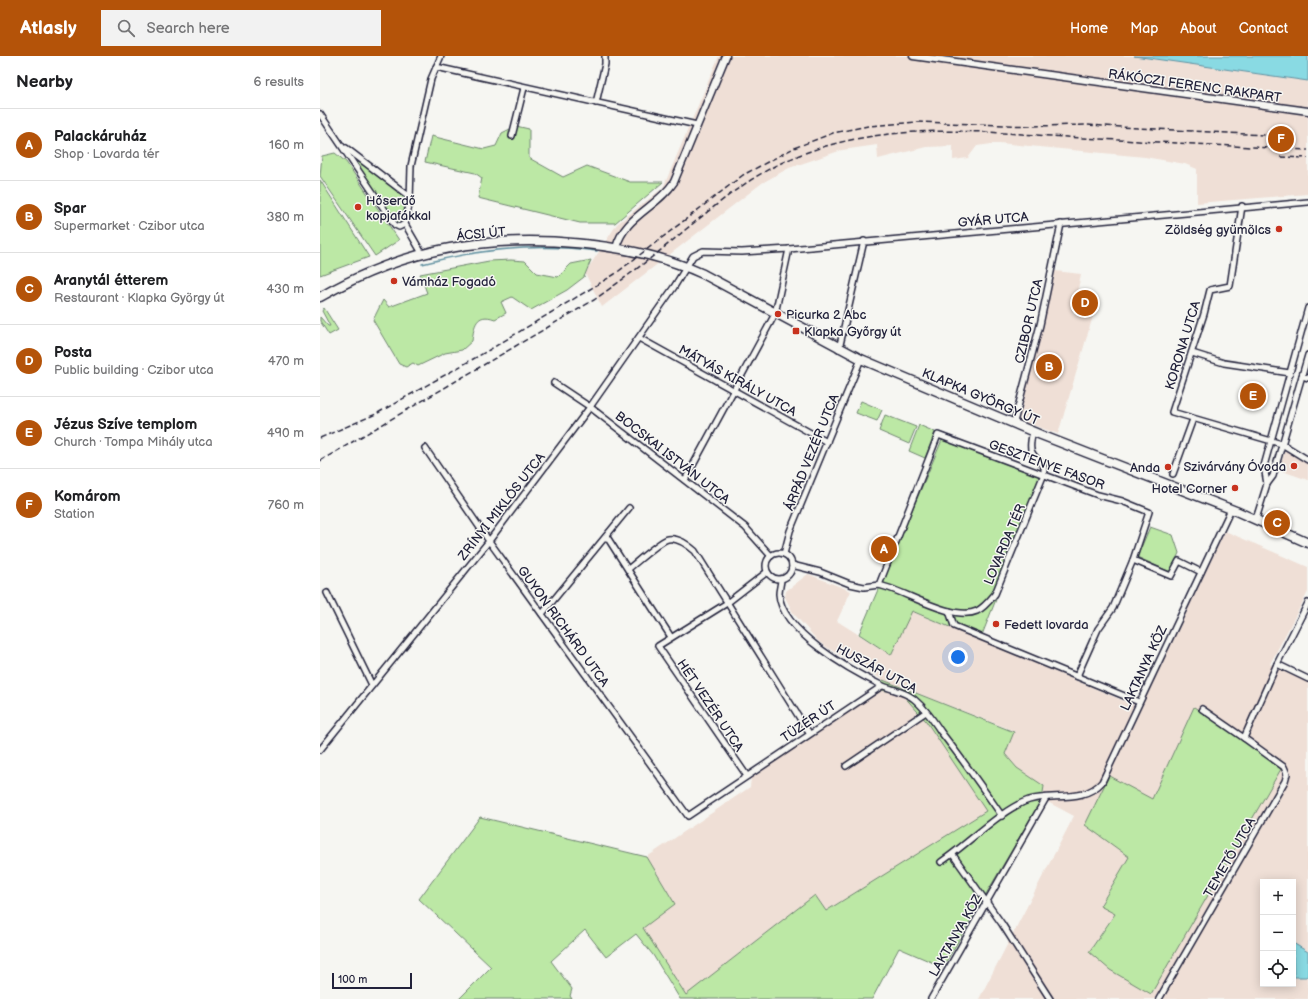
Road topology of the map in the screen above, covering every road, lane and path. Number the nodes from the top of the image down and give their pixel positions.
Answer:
1 (441, 56) edge
2 (605, 56) edge
3 (726, 56) edge
4 (913, 56) edge
5 (436, 67) junction
6 (524, 88) junction
7 (596, 103) junction
8 (1308, 111) edge
9 (320, 114) edge
10 (697, 125) junction
11 (512, 136) dead end
12 (342, 145) junction
13 (360, 160) junction
14 (355, 167) junction
15 (410, 197) junction
16 (1308, 202) edge
17 (1242, 206) junction
18 (405, 224) junction
19 (1061, 224) junction
20 (864, 241) junction
21 (616, 248) junction
22 (789, 249) junction
23 (423, 255) junction
24 (652, 257) joint
25 (686, 266) junction
26 (320, 297) edge
27 (1308, 308) edge
28 (775, 314) junction
29 (639, 338) junction
30 (839, 349) junction
31 (1192, 353) junction
32 (1308, 355) edge
33 (861, 359) junction
34 (1290, 373) junction
35 (1302, 376) junction
36 (1308, 378) edge
37 (554, 383) dead end
38 (734, 391) junction
39 (590, 408) junction
40 (1193, 419) junction
41 (1014, 422) junction
42 (1033, 431) junction
43 (1271, 441) junction
44 (827, 442) junction
45 (1282, 444) junction
46 (425, 448) dead end
47 (1308, 460) edge
48 (1044, 474) junction
49 (1173, 474) dead end
50 (685, 480) junction
51 (1267, 484) junction
52 (628, 508) dead end
53 (1231, 509) junction
54 (1256, 519) junction
55 (607, 537) junction
56 (489, 541) junction
57 (1308, 543) edge
58 (784, 554) junction
59 (771, 556) junction
60 (1133, 560) junction
61 (792, 565) junction
62 (628, 569) junction
63 (767, 572) junction
64 (1201, 572) junction
65 (781, 579) junction
66 (879, 585) junction
67 (327, 593) dead end
68 (727, 602) junction
69 (1308, 603) edge
70 (949, 611) junction
71 (542, 614) junction
72 (671, 637) junction
73 (1277, 664) junction
74 (1077, 676) junction
75 (1308, 678) edge
76 (372, 685) junction
77 (882, 686) junction
78 (1139, 702) junction
79 (1202, 709) dead end
80 (926, 712) junction
81 (809, 733) junction
82 (1244, 738) junction
83 (320, 750) edge
84 (846, 766) dead end
85 (747, 776) junction
86 (1046, 798) junction
87 (688, 816) joint
88 (1002, 816) junction
89 (953, 855) junction
90 (942, 862) dead end
91 (986, 903) junction
92 (931, 999) edge
93 (1050, 999) edge
94 (1159, 999) edge

1 - 5 street
2 - 7 street
3 - 10 street
4 - 8 street, RÁKÓCZI FERENC RAKPART
5 - 6 street
5 - 15 street
6 - 7 street
6 - 11 street
7 - 10 street
9 - 12 street
10 - 21 street
12 - 13 street
12 - 14 street
13 - 14 street
13 - 15 street
14 - 18 street
15 - 18 street
16 - 17 street, GYÁR UTCA
17 - 19 street, GYÁR UTCA
17 - 31 street, KORONA UTCA
18 - 23 street
19 - 20 street, GYÁR UTCA
19 - 41 street, CZIBOR UTCA
20 - 22 street, GYÁR UTCA
20 - 30 street
21 - 23 main road, ÁCSI ÚT
21 - 24 main road, ÁCSI ÚT
22 - 25 street, GYÁR UTCA
22 - 28 street
23 - 26 main road, ÁCSI ÚT
24 - 25 main road, KLAPKA GYÖRGY ÚT
25 - 28 main road, KLAPKA GYÖRGY ÚT
25 - 29 street, ZRÍNYI MIKLÓS UTCA
27 - 34 street
28 - 30 main road, KLAPKA GYÖRGY ÚT
28 - 38 street
29 - 38 street, MÁTYÁS KIRÁLY UTCA
29 - 39 street, ZRÍNYI MIKLÓS UTCA
30 - 33 main road, KLAPKA GYÖRGY ÚT
31 - 34 street
31 - 40 street, KORONA UTCA
32 - 35 street
33 - 41 main road, KLAPKA GYÖRGY ÚT
33 - 44 street, ÁRPÁD VEZÉR UTCA
34 - 43 street
35 - 36 street
35 - 45 street
37 - 39 street, BOCSKAI ISTVÁN UTCA
38 - 44 street, MÁTYÁS KIRÁLY UTCA
38 - 50 street
39 - 50 street, BOCSKAI ISTVÁN UTCA
39 - 56 street, ZRÍNYI MIKLÓS UTCA
40 - 43 street
40 - 49 street
41 - 42 main road, KLAPKA GYÖRGY ÚT
42 - 48 street
42 - 53 main road, KLAPKA GYÖRGY ÚT
43 - 45 street
43 - 51 street
44 - 58 street, ÁRPÁD VEZÉR UTCA
45 - 47 street
45 - 51 street
46 - 56 street, GUYON RICHÁRD UTCA
48 - 60 street, GESZTENYE FASOR
48 - 66 street, GESZTENYE FASOR
48 - 70 street, LOVARDA TÉR
50 - 59 street, BOCSKAI ISTVÁN UTCA
51 - 54 street
52 - 55 street
53 - 54 main road, KLAPKA GYÖRGY ÚT
53 - 64 street, LAKTANYA KÖZ
54 - 57 main road, KLAPKA GYÖRGY ÚT
55 - 62 street
55 - 71 street
56 - 71 street, GUYON RICHÁRD UTCA
56 - 76 street, ZRÍNYI MIKLÓS UTCA
58 - 59 street
58 - 61 street
59 - 63 street
60 - 64 street
60 - 74 street
61 - 65 street
61 - 66 street, LOVARDA TÉR
62 - 68 street
62 - 72 street
63 - 65 street
63 - 68 street
64 - 78 street, LAKTANYA KÖZ
65 - 77 street, HUSZÁR UTCA
66 - 70 street, LOVARDA TÉR
67 - 76 street
68 - 72 street
68 - 81 street
69 - 73 street
70 - 74 street
71 - 87 street, GUYON RICHÁRD UTCA
72 - 85 street, HÉT VEZÉR UTCA
73 - 75 street
73 - 82 street
74 - 78 street
76 - 83 street, ZRÍNYI MIKLÓS UTCA
77 - 80 street, HUSZÁR UTCA
77 - 81 street, TÜZÉR ÚT
78 - 86 street, LAKTANYA KÖZ
79 - 82 street, TEMETŐ UTCA
80 - 84 street
80 - 88 street, HUSZÁR UTCA
81 - 85 street, TÜZÉR ÚT
82 - 94 street, TEMETŐ UTCA
85 - 87 street, TÜZÉR ÚT
86 - 88 street, LAKTANYA KÖZ
86 - 91 street, LAKTANYA KÖZ
88 - 89 street, LAKTANYA KÖZ
89 - 90 street, LAKTANYA KÖZ
89 - 91 street
91 - 92 street, LAKTANYA KÖZ
91 - 93 street

